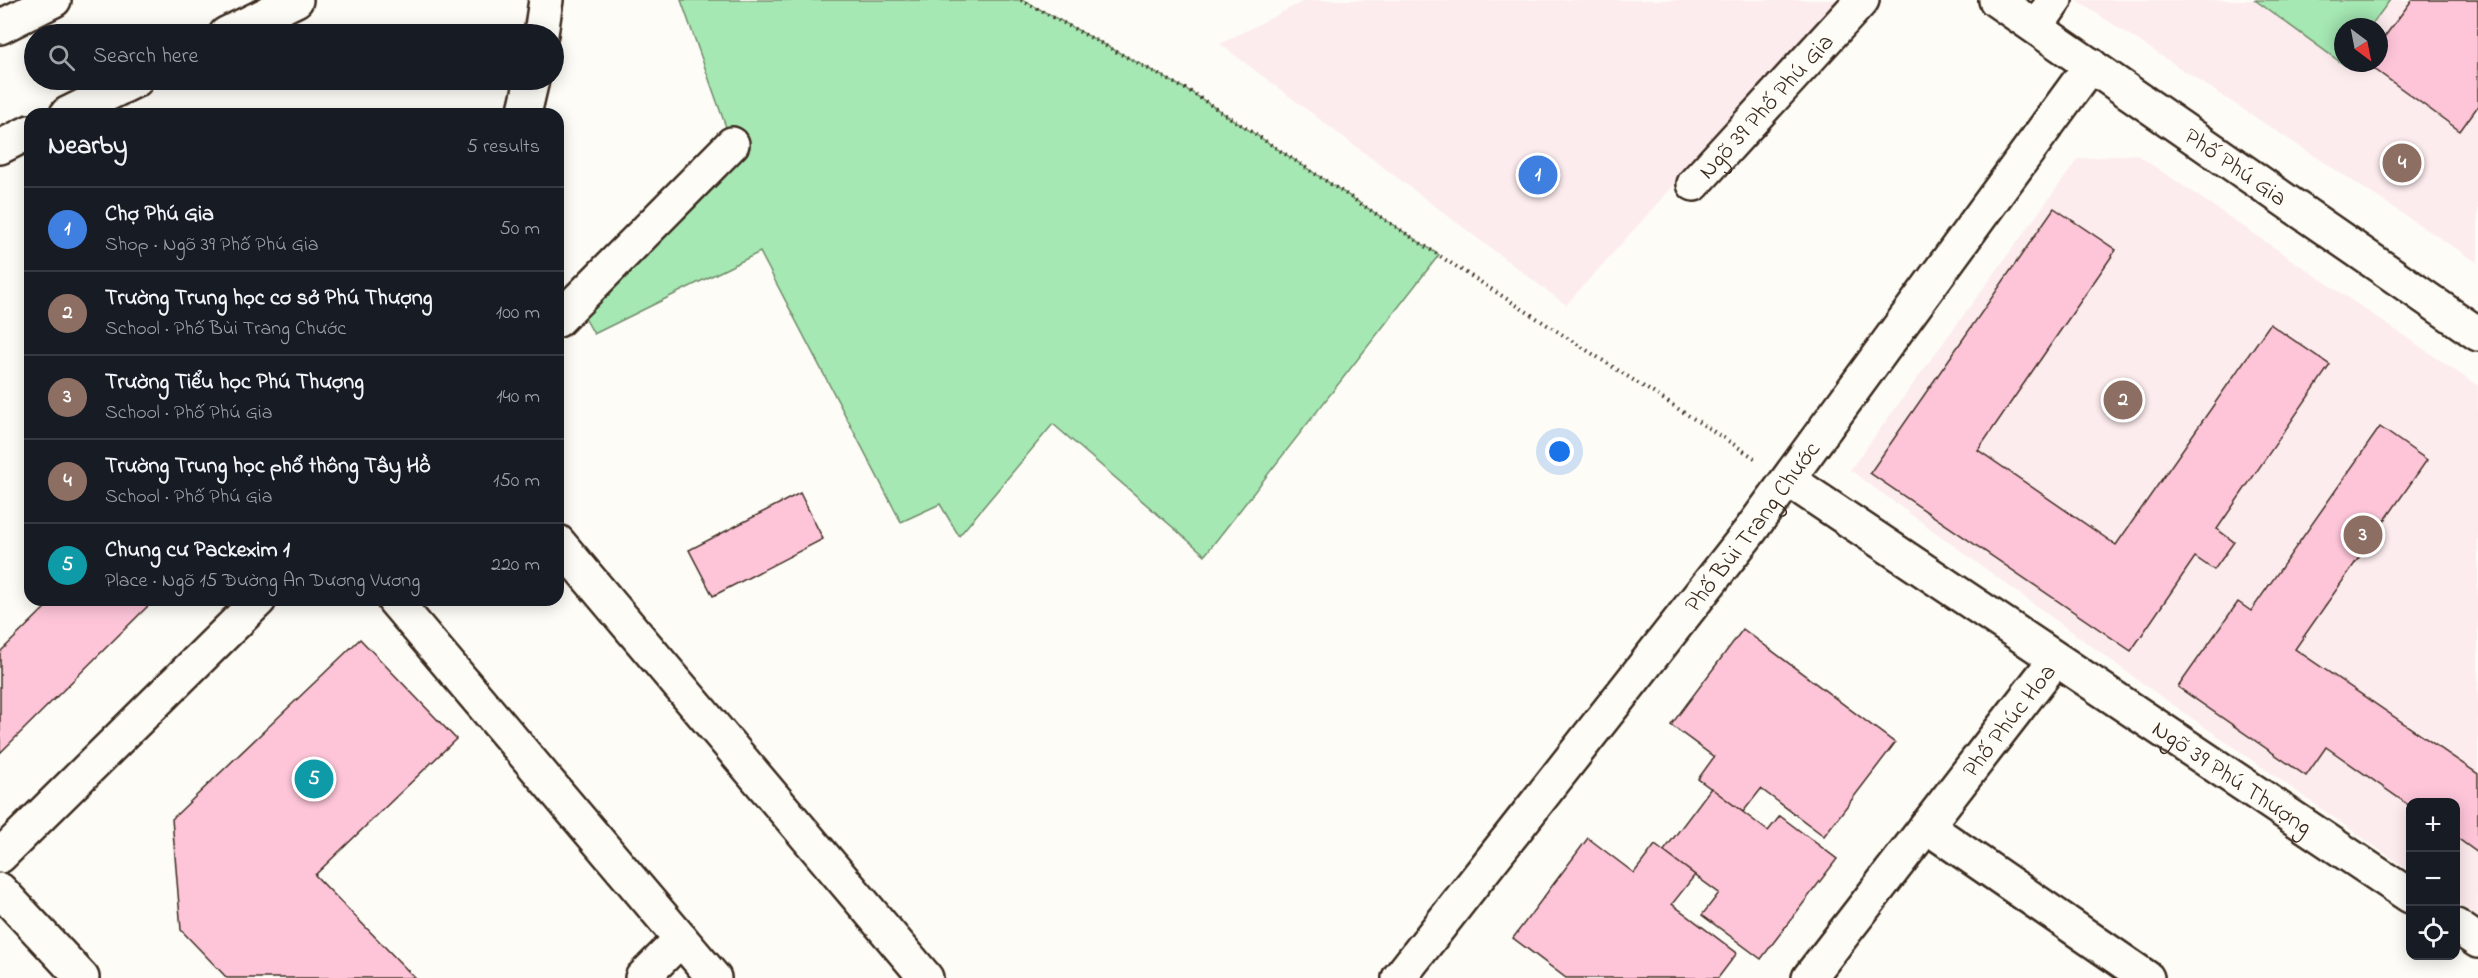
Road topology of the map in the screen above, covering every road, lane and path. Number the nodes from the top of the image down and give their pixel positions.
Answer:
1 (54, 0) edge
2 (296, 0) edge
3 (546, 0) edge
4 (1021, 0) edge
5 (1862, 0) edge
6 (1996, 0) edge
7 (2055, 0) edge
8 (247, 24) edge
9 (542, 24) edge
10 (0, 27) edge
11 (2036, 27) junction
12 (2091, 65) junction
13 (116, 90) edge
14 (530, 90) edge
15 (79, 108) edge
16 (525, 108) edge
17 (24, 135) edge
18 (732, 144) dead end
19 (0, 147) edge
20 (1694, 184) dead end
21 (564, 314) edge
22 (2478, 334) edge
23 (1789, 480) junction
24 (564, 549) edge
25 (253, 606) edge
26 (399, 606) edge
27 (2055, 660) junction
28 (1926, 826) junction
29 (0, 856) edge
30 (0, 890) edge
31 (2406, 893) edge
32 (2460, 929) edge
33 (681, 939) junction
34 (2478, 941) edge
35 (1817, 975) edge
36 (82, 978) edge
37 (642, 978) edge
38 (714, 978) edge
39 (926, 978) edge
40 (1399, 978) edge
41 (2147, 978) edge

1 - 10 street
2 - 8 street
3 - 9 street
4 - 23 path
5 - 20 street, Ngõ 39 Phố Phú Gia
6 - 11 street, Phố Phú Gia
7 - 11 street
11 - 12 street, Phố Phú Gia
12 - 22 street, Phố Phú Gia
12 - 23 street, Phố Bùi Trang Chước
13 - 15 street
14 - 16 street
17 - 19 street
18 - 21 street
23 - 27 street, Phố Phúc Hoa
23 - 40 street, Phố Bùi Trang Chước
24 - 39 street
25 - 29 street
26 - 33 street
27 - 28 street, Phố Phúc Hoa
27 - 31 street, Ngõ 39 Phú Thượng
28 - 35 street, Phố Phúc Hoa
28 - 41 street
30 - 36 street
32 - 34 street
33 - 37 street
33 - 38 street

